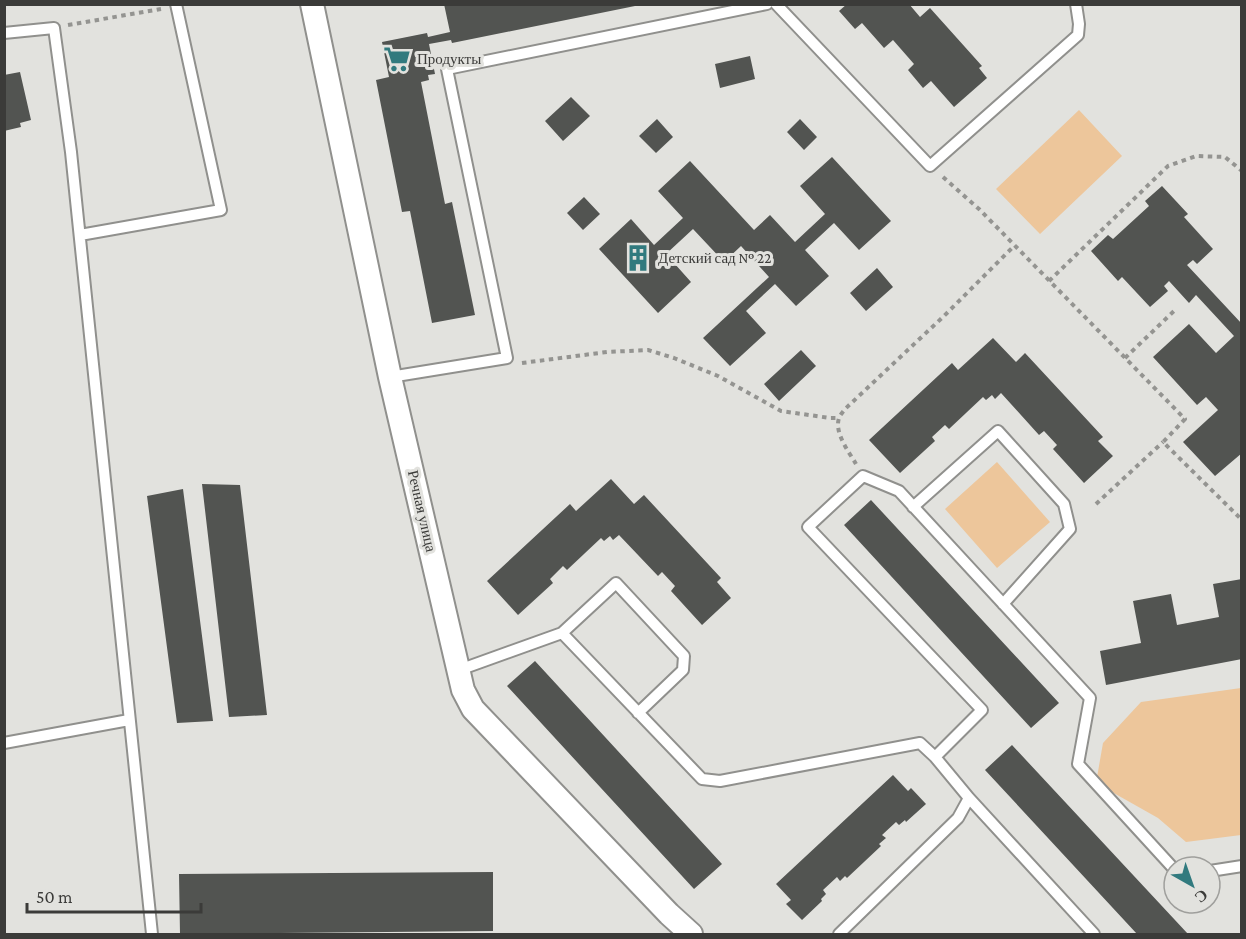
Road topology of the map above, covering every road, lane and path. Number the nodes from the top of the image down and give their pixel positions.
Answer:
1 (312, 4) edge
2 (767, 4) edge
3 (776, 4) edge
4 (1076, 4) edge
5 (176, 5) edge
6 (54, 28) junction
7 (4, 33) edge
8 (930, 166) junction
9 (1242, 171) edge
10 (80, 235) junction
11 (1014, 246) junction
12 (1049, 280) junction
13 (1174, 310) dead end
14 (1125, 358) junction
15 (514, 364) dead end
16 (390, 377) junction
17 (839, 418) junction
18 (1163, 442) junction
19 (863, 476) junction
20 (1096, 504) dead end
21 (914, 507) junction
22 (1242, 520) edge
23 (1003, 604) junction
24 (562, 633) junction
25 (459, 670) junction
26 (638, 713) junction
27 (129, 720) junction
28 (4, 743) edge
29 (935, 757) junction
30 (969, 798) junction
31 (1162, 856) edge
32 (1242, 866) edge
33 (1222, 869) edge
34 (152, 934) edge
35 (691, 934) edge
36 (839, 934) edge
37 (1094, 934) edge

1 - 16 street, Речная улица
2 - 16 lane
3 - 8 lane
4 - 8 lane
5 - 6 path
5 - 10 lane
6 - 7 lane
6 - 10 lane
8 - 11 path
9 - 12 path
10 - 27 lane
11 - 12 path
11 - 17 path
12 - 14 path
13 - 14 path
14 - 18 path
15 - 17 path
16 - 25 street, Речная улица
17 - 19 path
18 - 20 path
18 - 22 path
19 - 21 lane
19 - 29 lane
21 - 23 lane
21 - 23 lane
23 - 31 lane
24 - 25 lane
24 - 26 lane
24 - 26 lane
25 - 35 street, Речная улица
26 - 29 lane
27 - 28 lane
27 - 34 lane
29 - 30 lane
30 - 36 lane
30 - 37 lane
32 - 33 lane

